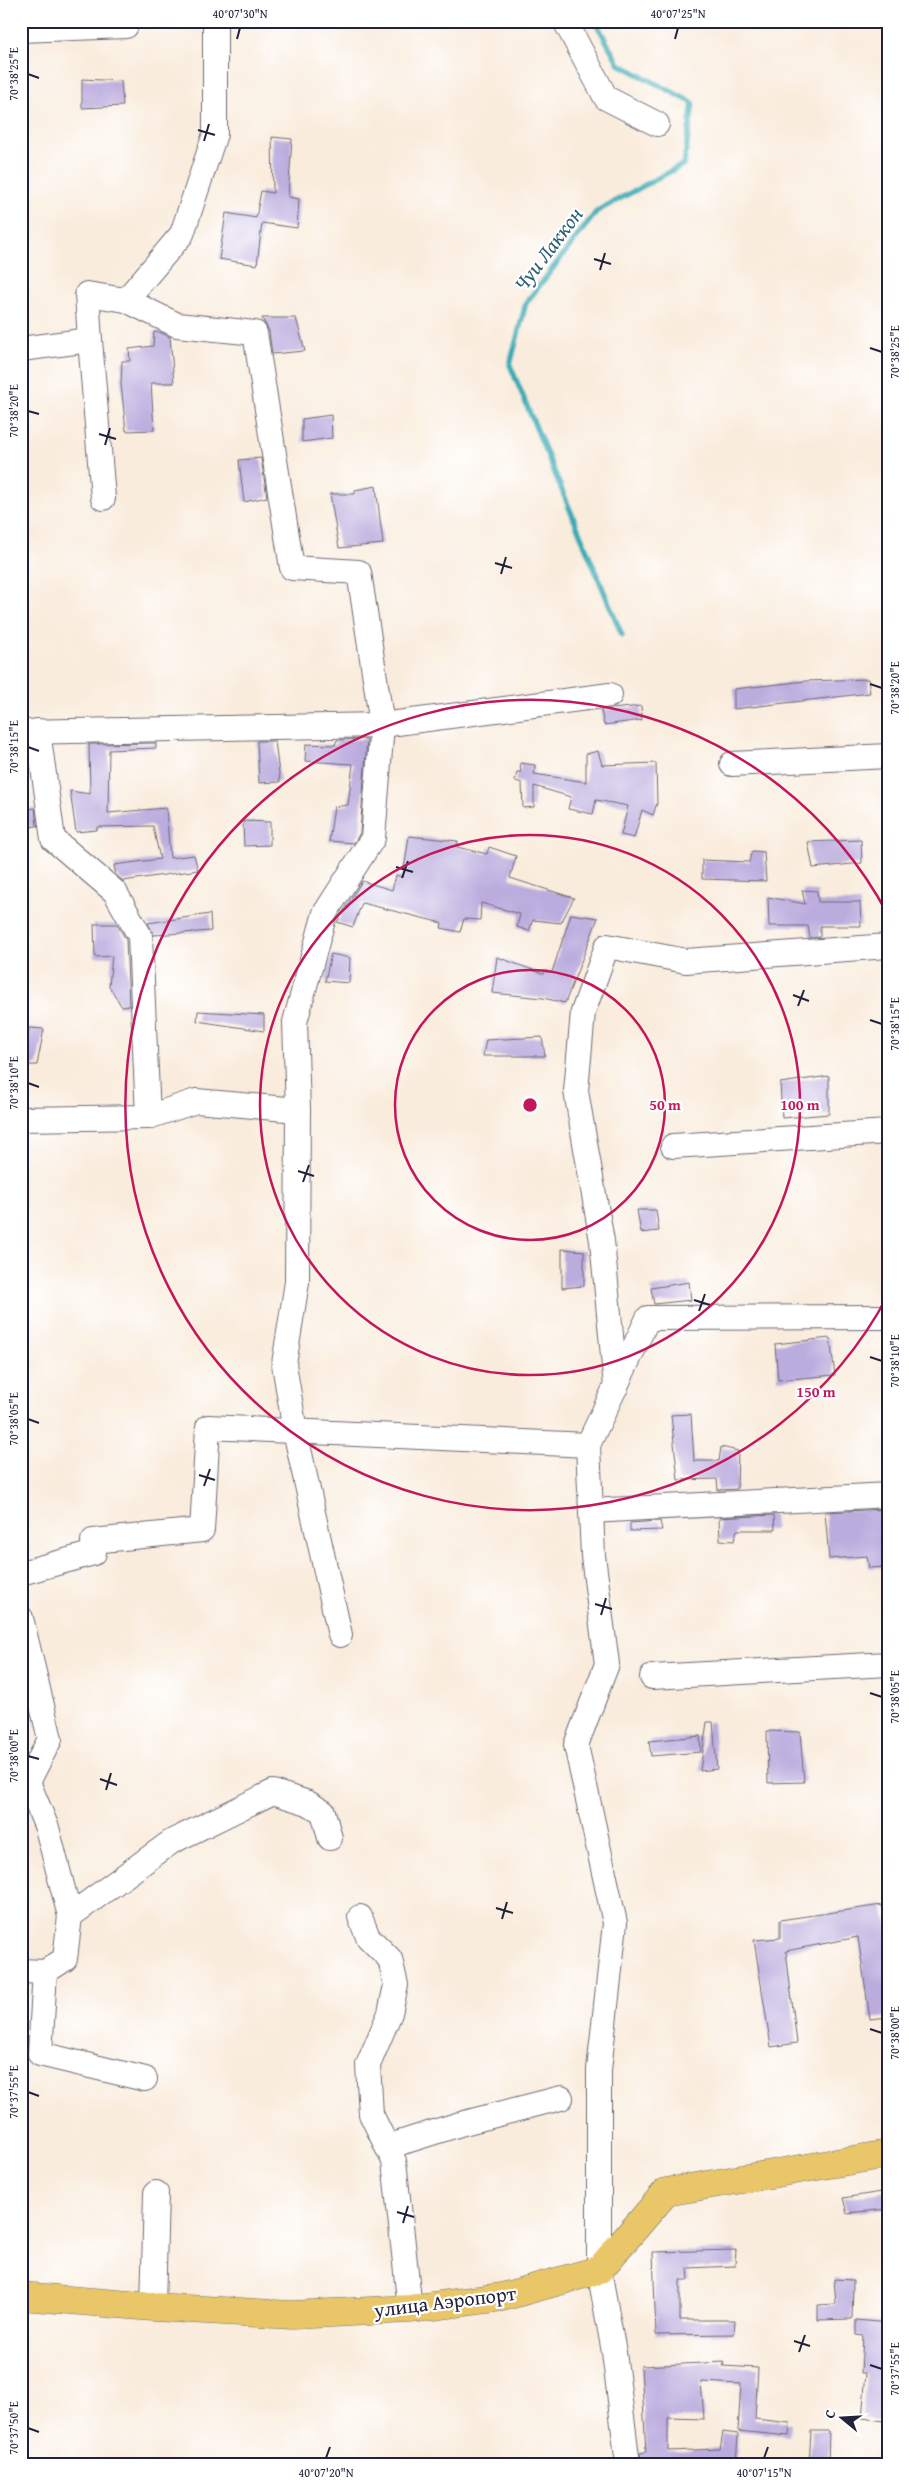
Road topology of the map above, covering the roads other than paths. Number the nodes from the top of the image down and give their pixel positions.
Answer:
1 (126, 21) edge
2 (215, 21) edge
3 (565, 21) edge
4 (21, 30) edge
5 (656, 124) dead end
6 (126, 300) junction
7 (90, 340) junction
8 (21, 349) edge
9 (103, 498) dead end
10 (610, 695) dead end
11 (382, 725) junction
12 (29, 731) edge
13 (888, 756) edge
14 (732, 764) dead end
15 (888, 946) edge
16 (298, 1110) junction
17 (148, 1117) junction
18 (21, 1119) edge
19 (888, 1132) edge
20 (673, 1146) dead end
21 (888, 1316) edge
22 (616, 1386) junction
23 (296, 1431) junction
24 (588, 1445) junction
25 (888, 1494) edge
26 (591, 1511) junction
27 (21, 1573) edge
28 (21, 1618) edge
29 (340, 1635) dead end
30 (888, 1664) edge
31 (652, 1677) dead end
32 (330, 1838) dead end
33 (70, 1916) junction
34 (360, 1917) dead end
35 (21, 1971) edge
36 (45, 1972) junction
37 (145, 2079) dead end
38 (560, 2098) dead end
39 (387, 2147) junction
40 (888, 2154) edge
41 (156, 2193) dead end
42 (599, 2270) junction
43 (21, 2296) edge
44 (153, 2307) junction
45 (410, 2309) junction
46 (628, 2465) edge

1 - 4 street
2 - 6 street
3 - 5 street
6 - 7 street
6 - 11 street
7 - 8 street
7 - 9 street
10 - 11 street
11 - 12 street
11 - 16 street
12 - 17 street
13 - 14 street
15 - 22 street
16 - 17 street
16 - 23 street
17 - 18 street
19 - 20 street
21 - 22 street
22 - 24 street
23 - 24 street
23 - 27 street
23 - 29 street
24 - 26 street
25 - 26 street
26 - 42 street
28 - 33 street
30 - 31 street
32 - 33 street
33 - 36 street
34 - 39 street
35 - 36 street
36 - 37 street
38 - 39 street
39 - 45 street
40 - 42 main road
41 - 44 street
42 - 45 main road, улица Аэропорт
42 - 46 street
43 - 44 main road, улица Аэропорт
44 - 45 main road, улица Аэропорт

